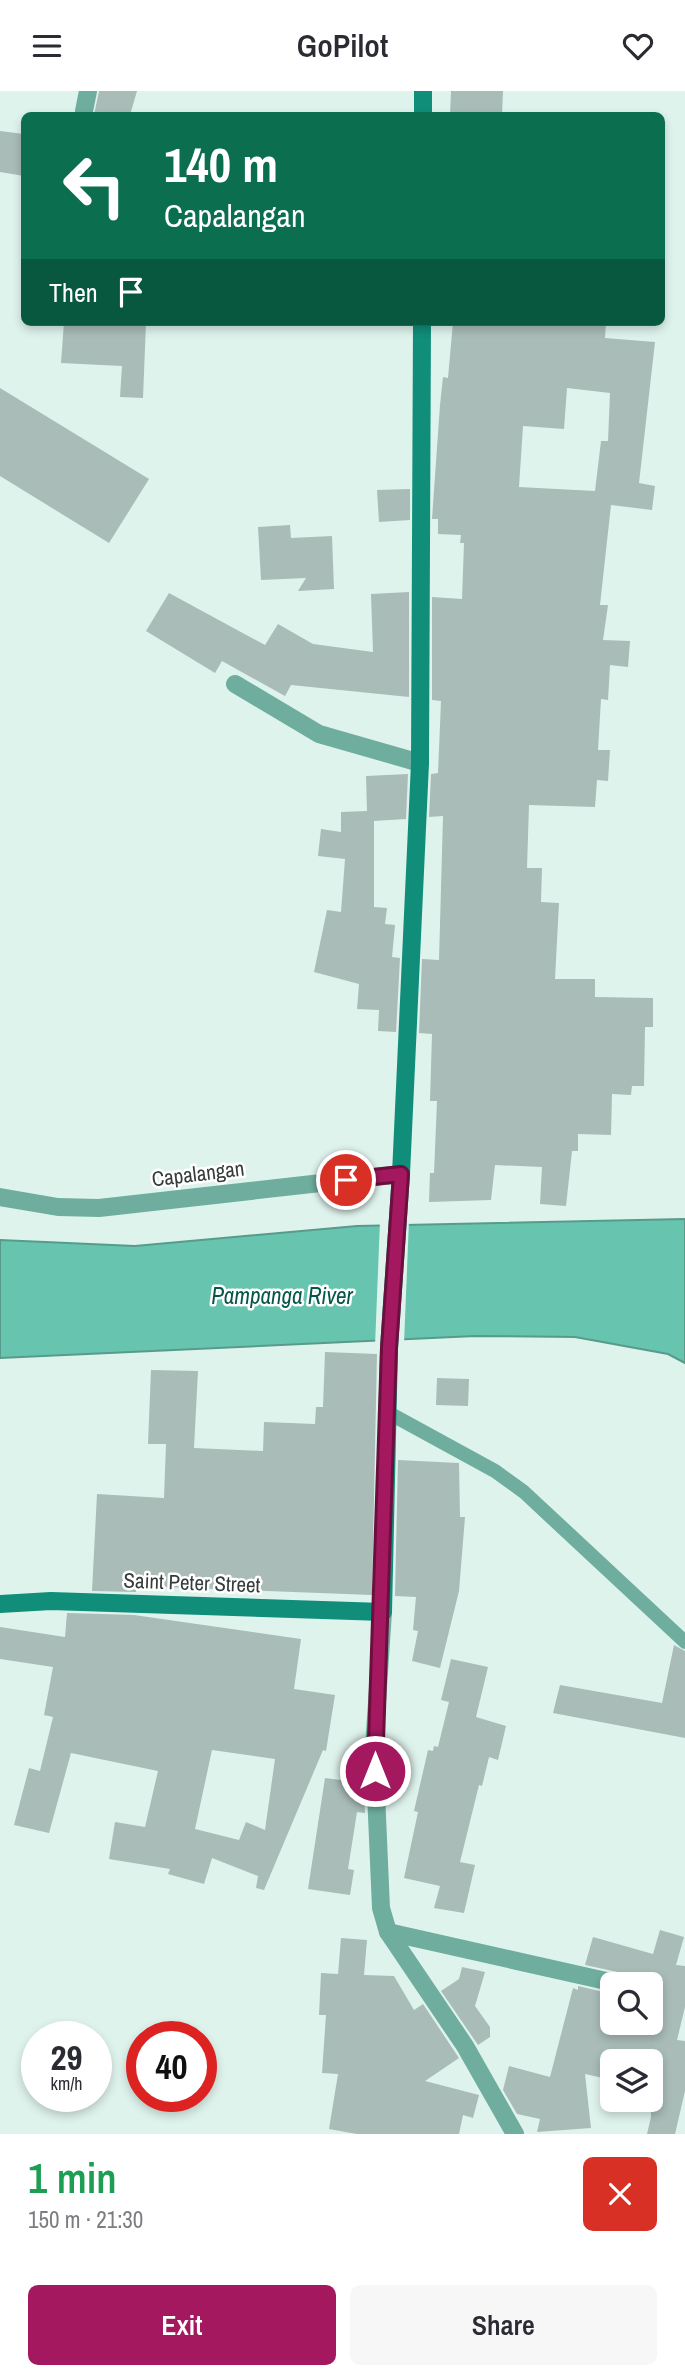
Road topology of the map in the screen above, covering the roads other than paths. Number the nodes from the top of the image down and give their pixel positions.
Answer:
1 (88, 91) edge
2 (423, 91) edge
3 (84, 111) dead end
4 (422, 112) edge
5 (422, 326) edge
6 (235, 684) dead end
7 (420, 763) junction
8 (401, 1174) junction
9 (0, 1197) edge
10 (387, 1412) junction
11 (0, 1604) edge
12 (383, 1612) junction
13 (685, 1642) edge
14 (388, 1931) junction
15 (600, 1980) edge
16 (515, 2134) edge

1 - 3 street
2 - 4 main road
5 - 7 main road
6 - 7 street
7 - 8 main road
8 - 9 street, Capalangan
8 - 10 main road
10 - 12 main road
10 - 13 lane
11 - 12 main road, Saint Peter Street
12 - 14 street
14 - 15 street
14 - 16 street

